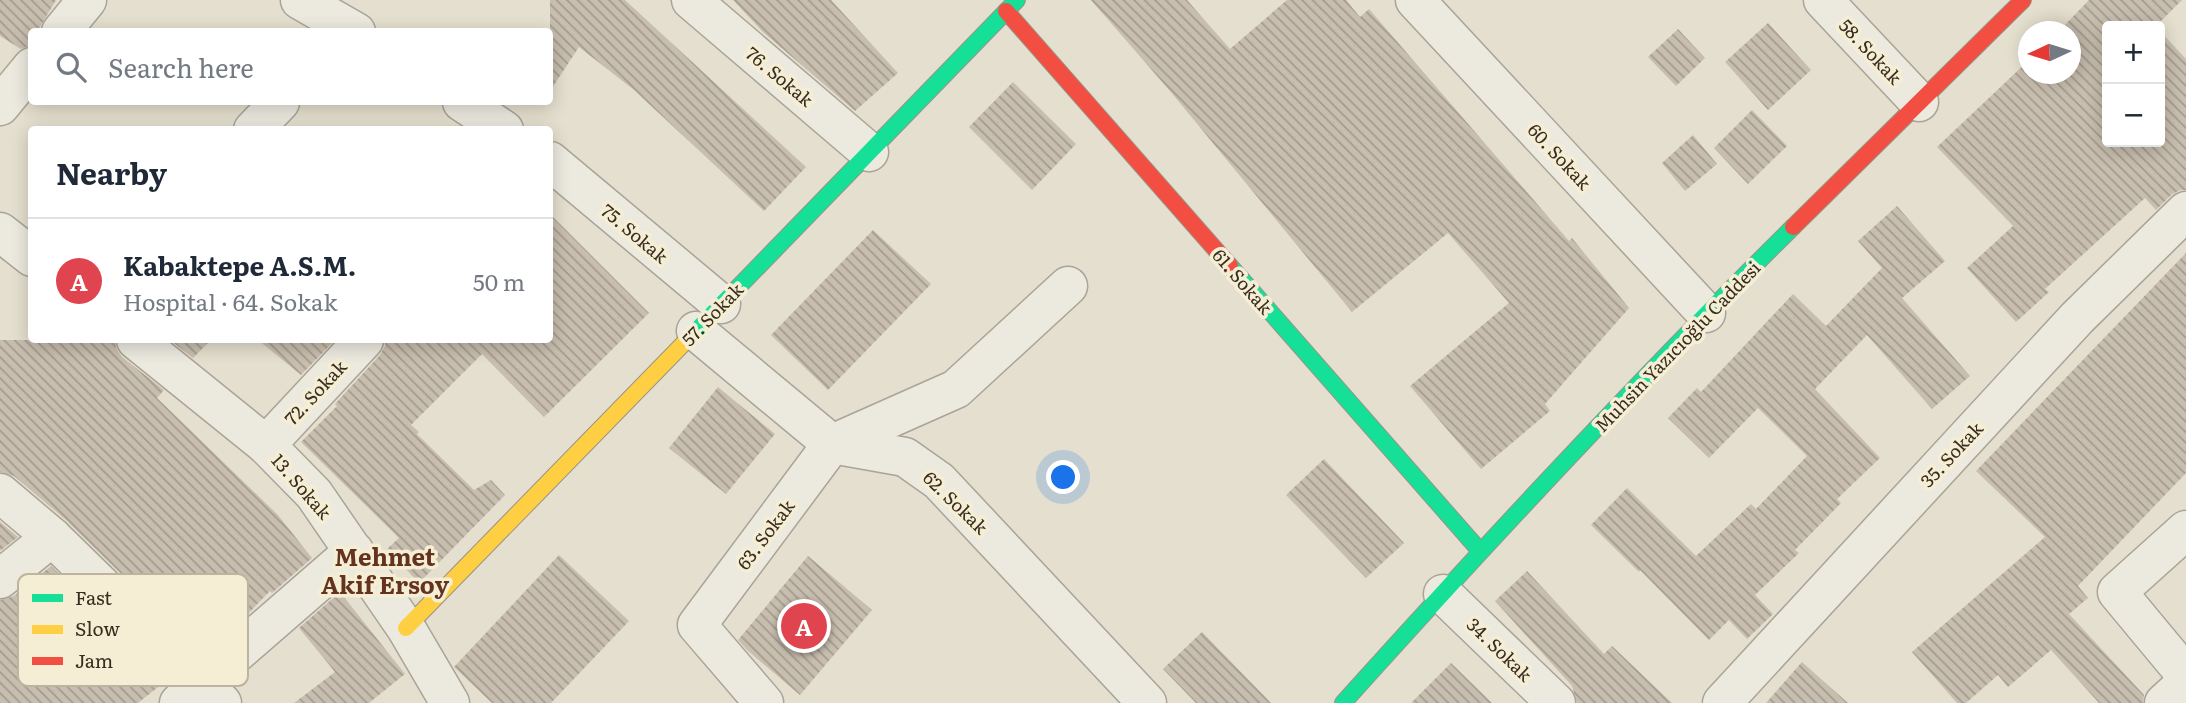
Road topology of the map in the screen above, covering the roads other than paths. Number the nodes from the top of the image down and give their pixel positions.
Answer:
1 (86, 0) edge
2 (300, 0) edge
3 (691, 0) edge
4 (1823, 0) edge
5 (2023, 0) edge
6 (1012, 6) edge
7 (1435, 7) edge
8 (64, 28) edge
9 (347, 28) edge
10 (28, 72) edge
11 (1919, 102) junction
12 (277, 105) edge
13 (467, 105) edge
14 (0, 106) edge
15 (257, 126) edge
16 (499, 126) edge
17 (869, 152) junction
18 (553, 164) edge
19 (2186, 211) edge
20 (0, 233) edge
21 (28, 254) edge
22 (1069, 286) dead end
23 (1706, 313) junction
24 (708, 317) junction
25 (140, 343) edge
26 (361, 343) edge
27 (832, 444) junction
28 (266, 445) junction
29 (0, 493) edge
30 (2186, 530) edge
31 (52, 537) junction
32 (354, 551) junction
33 (1480, 551) junction
34 (87, 574) edge
35 (0, 579) edge
36 (1443, 594) junction
37 (406, 628) junction
38 (248, 652) edge
39 (2186, 675) edge
40 (2186, 683) edge
41 (450, 703) edge
42 (764, 703) edge
43 (1147, 703) edge
44 (1343, 703) edge
45 (1556, 703) edge
46 (1722, 703) edge
47 (2164, 703) edge

1 - 8 street
2 - 9 street
3 - 17 street, 76. Sokak
4 - 11 street, 58. Sokak
5 - 11 street, Muhsin Yazıcıoğlu Caddesi
6 - 17 street, 57. Sokak
6 - 33 street, 61. Sokak
7 - 23 street, 60. Sokak
10 - 14 street
11 - 23 street, Muhsin Yazıcıoğlu Caddesi
12 - 15 street
13 - 16 street
17 - 24 street, 57. Sokak
18 - 24 street, 75. Sokak
19 - 46 street, 35. Sokak
20 - 21 street
22 - 27 street
23 - 33 street, Muhsin Yazıcıoğlu Caddesi
24 - 27 street, 62. Sokak
24 - 37 street, 57. Sokak
25 - 28 street, 13. Sokak
26 - 28 street, 72. Sokak
27 - 42 street, 63. Sokak
27 - 43 street, 62. Sokak
28 - 32 street, 13. Sokak
29 - 31 street
30 - 39 street
31 - 34 street
31 - 35 street
32 - 37 street, 13. Sokak
32 - 38 street
33 - 36 street, Muhsin Yazıcıoğlu Caddesi
36 - 44 street, Muhsin Yazıcıoğlu Caddesi
36 - 45 street, 34. Sokak
37 - 41 street, 13. Sokak
40 - 47 street

